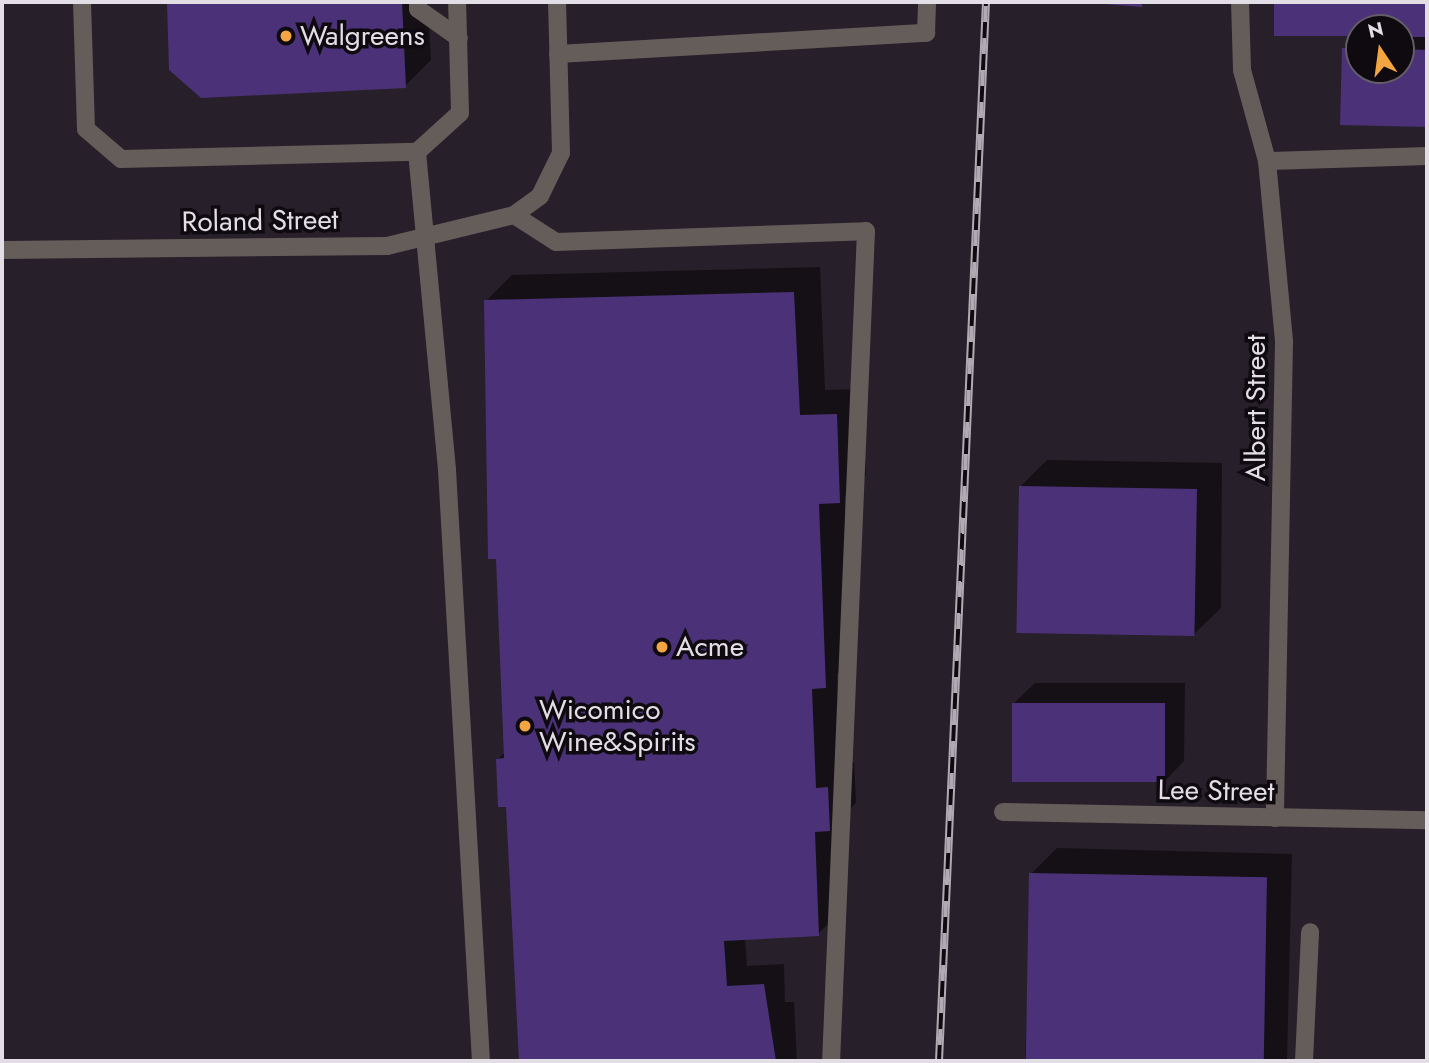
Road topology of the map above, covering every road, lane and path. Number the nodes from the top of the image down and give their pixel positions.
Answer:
1 (82, 2) edge
2 (418, 2) edge
3 (457, 2) edge
4 (557, 2) edge
5 (927, 2) edge
6 (1240, 2) edge
7 (458, 38) junction
8 (558, 54) junction
9 (417, 152) junction
10 (1427, 156) edge
11 (1267, 161) junction
12 (514, 215) junction
13 (426, 237) junction
14 (2, 250) edge
15 (1003, 812) dead end
16 (1275, 818) junction
17 (1427, 820) edge
18 (1310, 932) dead end
19 (481, 1061) edge
20 (831, 1061) edge
21 (1304, 1061) edge

1 - 9 street
2 - 7 street
3 - 7 street
4 - 8 street, Roland Street
5 - 8 street
6 - 11 street, Albert Street
7 - 9 street
8 - 12 street, Roland Street
9 - 13 street
10 - 11 street
11 - 16 street, Albert Street
12 - 13 street, Roland Street
12 - 20 street
13 - 14 street, Roland Street
13 - 19 street
15 - 16 street, Lee Street
16 - 17 street, Lee Street
18 - 21 street

